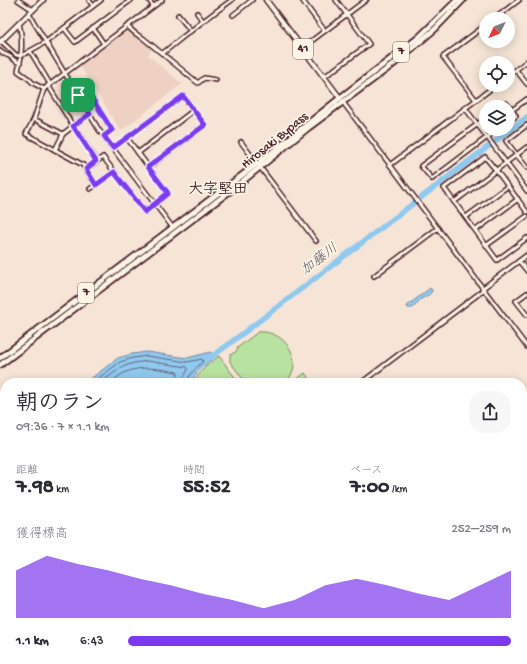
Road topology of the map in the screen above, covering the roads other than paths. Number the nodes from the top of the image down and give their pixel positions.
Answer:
1 (18, 0) edge
2 (43, 0) edge
3 (89, 0) edge
4 (101, 0) edge
5 (131, 0) edge
6 (149, 0) edge
7 (162, 0) edge
8 (232, 0) edge
9 (252, 0) edge
10 (266, 0) edge
11 (302, 0) edge
12 (336, 0) edge
13 (366, 0) edge
14 (458, 0) edge
15 (463, 0) edge
16 (519, 0) edge
17 (93, 6) junction
18 (154, 6) junction
19 (31, 12) junction
20 (503, 12) edge
21 (197, 13) dead end
22 (346, 14) junction
23 (178, 15) dead end
24 (233, 15) dead end
25 (203, 21) junction
26 (18, 24) junction
27 (128, 26) junction
28 (64, 28) junction
29 (93, 28) junction
30 (479, 30) edge
31 (191, 31) junction
32 (325, 31) junction
33 (0, 41) edge
34 (46, 42) junction
35 (104, 44) junction
36 (302, 48) junction
37 (0, 51) edge
38 (30, 51) junction
39 (163, 53) junction
40 (21, 56) junction
41 (527, 61) edge
42 (20, 63) junction
43 (516, 70) joint
44 (65, 73) junction
45 (324, 77) junction
46 (216, 80) dead end
47 (527, 84) edge
48 (49, 85) junction
49 (44, 89) junction
50 (487, 92) edge
51 (78, 95) junction
52 (527, 99) edge
53 (341, 100) junction
54 (476, 100) junction
55 (465, 108) junction
56 (515, 108) edge
57 (194, 110) junction
58 (90, 114) junction
59 (34, 119) junction
60 (477, 124) junction
61 (527, 125) edge
62 (73, 126) junction
63 (63, 134) junction
64 (104, 136) junction
65 (488, 137) junction
66 (127, 138) junction
67 (241, 142) dead end
68 (527, 147) edge
69 (113, 148) junction
70 (55, 150) junction
71 (138, 153) junction
72 (516, 155) junction
73 (96, 161) junction
74 (506, 163) junction
75 (390, 165) junction
76 (259, 166) junction
77 (148, 167) junction
78 (527, 168) edge
79 (86, 169) junction
80 (496, 170) junction
81 (114, 172) junction
82 (96, 185) junction
83 (508, 186) junction
84 (90, 189) dead end
85 (527, 191) edge
86 (518, 199) junction
87 (454, 202) junction
88 (155, 204) junction
89 (527, 212) edge
90 (527, 216) edge
91 (466, 217) junction
92 (173, 228) junction
93 (438, 228) junction
94 (476, 230) junction
95 (176, 232) junction
96 (527, 238) edge
97 (316, 242) dead end
98 (487, 245) junction
99 (527, 255) edge
100 (519, 261) junction
101 (527, 271) edge
102 (374, 276) dead end
103 (483, 288) junction
104 (527, 293) edge
105 (527, 315) edge
106 (527, 347) edge
107 (0, 358) edge
108 (0, 365) edge
109 (368, 378) edge

1 - 19 street
2 - 19 main road
3 - 17 street
4 - 17 street
5 - 29 street
6 - 18 street
7 - 18 street
8 - 25 street
9 - 24 street
10 - 36 main road, 41
11 - 32 street
12 - 22 street
13 - 22 street
14 - 53 highway, Hirosaki Bypass / 7
15 - 53 highway, Hirosaki Bypass / 7
16 - 20 street
17 - 28 street
18 - 27 street
19 - 26 main road
19 - 34 street
21 - 25 street
22 - 32 street
22 - 45 street
23 - 31 street
25 - 31 street
26 - 33 main road
26 - 40 street
27 - 35 street
27 - 39 street
28 - 29 street
28 - 34 street
29 - 35 street
30 - 54 street
31 - 39 street
32 - 36 street
33 - 40 street
34 - 38 street
34 - 44 street
35 - 44 street
36 - 45 main road, 41
37 - 42 street
38 - 40 street
38 - 48 street
39 - 46 street
40 - 42 street
41 - 43 street
42 - 49 street
43 - 47 street
44 - 48 street
44 - 51 street
45 - 53 main road, 41
48 - 49 street
48 - 62 street
49 - 59 street
50 - 54 street
51 - 58 street
51 - 64 street
52 - 56 street
53 - 75 street
53 - 76 highway, Hirosaki Bypass / 7
54 - 55 street
55 - 60 street
55 - 75 street
57 - 66 street
57 - 71 street
57 - 77 street
58 - 62 street
58 - 64 street
59 - 63 street
59 - 70 street
60 - 65 street
60 - 65 street
61 - 72 street
62 - 63 street
62 - 73 street
63 - 70 street
64 - 69 street
65 - 74 street
66 - 69 street
66 - 71 street
67 - 76 street
68 - 72 street
69 - 88 street
70 - 79 street
71 - 77 street
72 - 74 street
72 - 78 street
73 - 79 street
73 - 81 street
74 - 80 street
74 - 85 street
75 - 93 street
76 - 92 highway, Hirosaki Bypass / 7
76 - 95 highway, Hirosaki Bypass / 7
76 - 97 street
77 - 88 street
79 - 82 street
80 - 83 street
80 - 87 street
80 - 87 street
81 - 82 street
81 - 88 street
82 - 84 street
83 - 86 street
83 - 91 street
86 - 89 street
86 - 94 street
87 - 91 street
88 - 92 street
90 - 98 street
91 - 94 street
92 - 95 street
92 - 107 highway, Hirosaki Bypass / 7
93 - 102 street
93 - 103 street
94 - 98 street
95 - 108 highway, Hirosaki Bypass / 7
96 - 98 street
99 - 100 street
100 - 101 street
100 - 103 street
103 - 106 street
103 - 109 street
104 - 105 street

